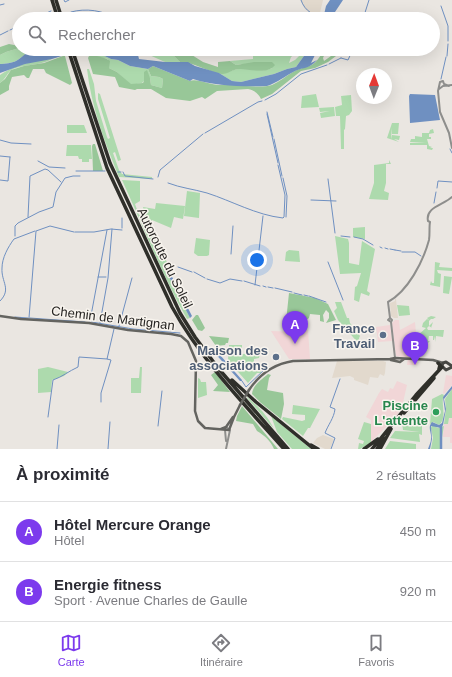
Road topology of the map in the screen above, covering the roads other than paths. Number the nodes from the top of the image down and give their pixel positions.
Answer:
1 (52, 0) edge
2 (56, 0) edge
3 (56, 12) edge
4 (60, 12) edge
5 (72, 56) joint
6 (452, 85) edge
7 (452, 148) edge
8 (452, 197) edge
9 (0, 316) edge
10 (393, 359) junction
11 (429, 360) junction
12 (438, 363) joint
13 (451, 366) edge
14 (442, 367) junction
15 (218, 368) junction
16 (436, 375) junction
17 (432, 380) junction
18 (413, 403) junction
19 (409, 408) junction
20 (235, 414) junction
21 (260, 423) junction
22 (226, 427) junction
23 (392, 427) junction
24 (219, 430) junction
25 (225, 430) junction
26 (230, 430) junction
27 (300, 438) junction
28 (226, 449) edge
29 (280, 449) edge
30 (284, 449) edge
31 (288, 449) edge
32 (314, 449) edge
33 (318, 449) edge
34 (364, 449) edge
35 (373, 449) edge
36 (377, 449) edge
37 (380, 449) edge

1 - 3 highway
2 - 4 highway
5 - 15 highway, Autoroute du Soleil
5 - 21 highway, Autoroute du Soleil
6 - 7 street
8 - 10 street
9 - 24 main road, Chemin de Martignan
10 - 11 main road
10 - 20 main road, bridge
11 - 12 main road
11 - 14 main road
12 - 14 highway
13 - 14 main road
13 - 14 main road
14 - 16 highway
14 - 17 highway
15 - 27 highway
15 - 31 highway, Autoroute du Soleil
16 - 17 highway
16 - 18 highway
17 - 18 highway
17 - 19 highway
17 - 23 highway
18 - 19 highway
19 - 23 highway
20 - 22 main road
20 - 26 main road
21 - 29 highway
21 - 30 highway, Autoroute du Soleil
22 - 24 main road
22 - 26 street
23 - 34 highway
23 - 35 highway
23 - 36 highway
23 - 37 highway
24 - 25 main road, Chemin de Martignan
25 - 26 main road, Chemin de Martignan
25 - 28 street
26 - 28 street
27 - 32 highway
27 - 33 highway

